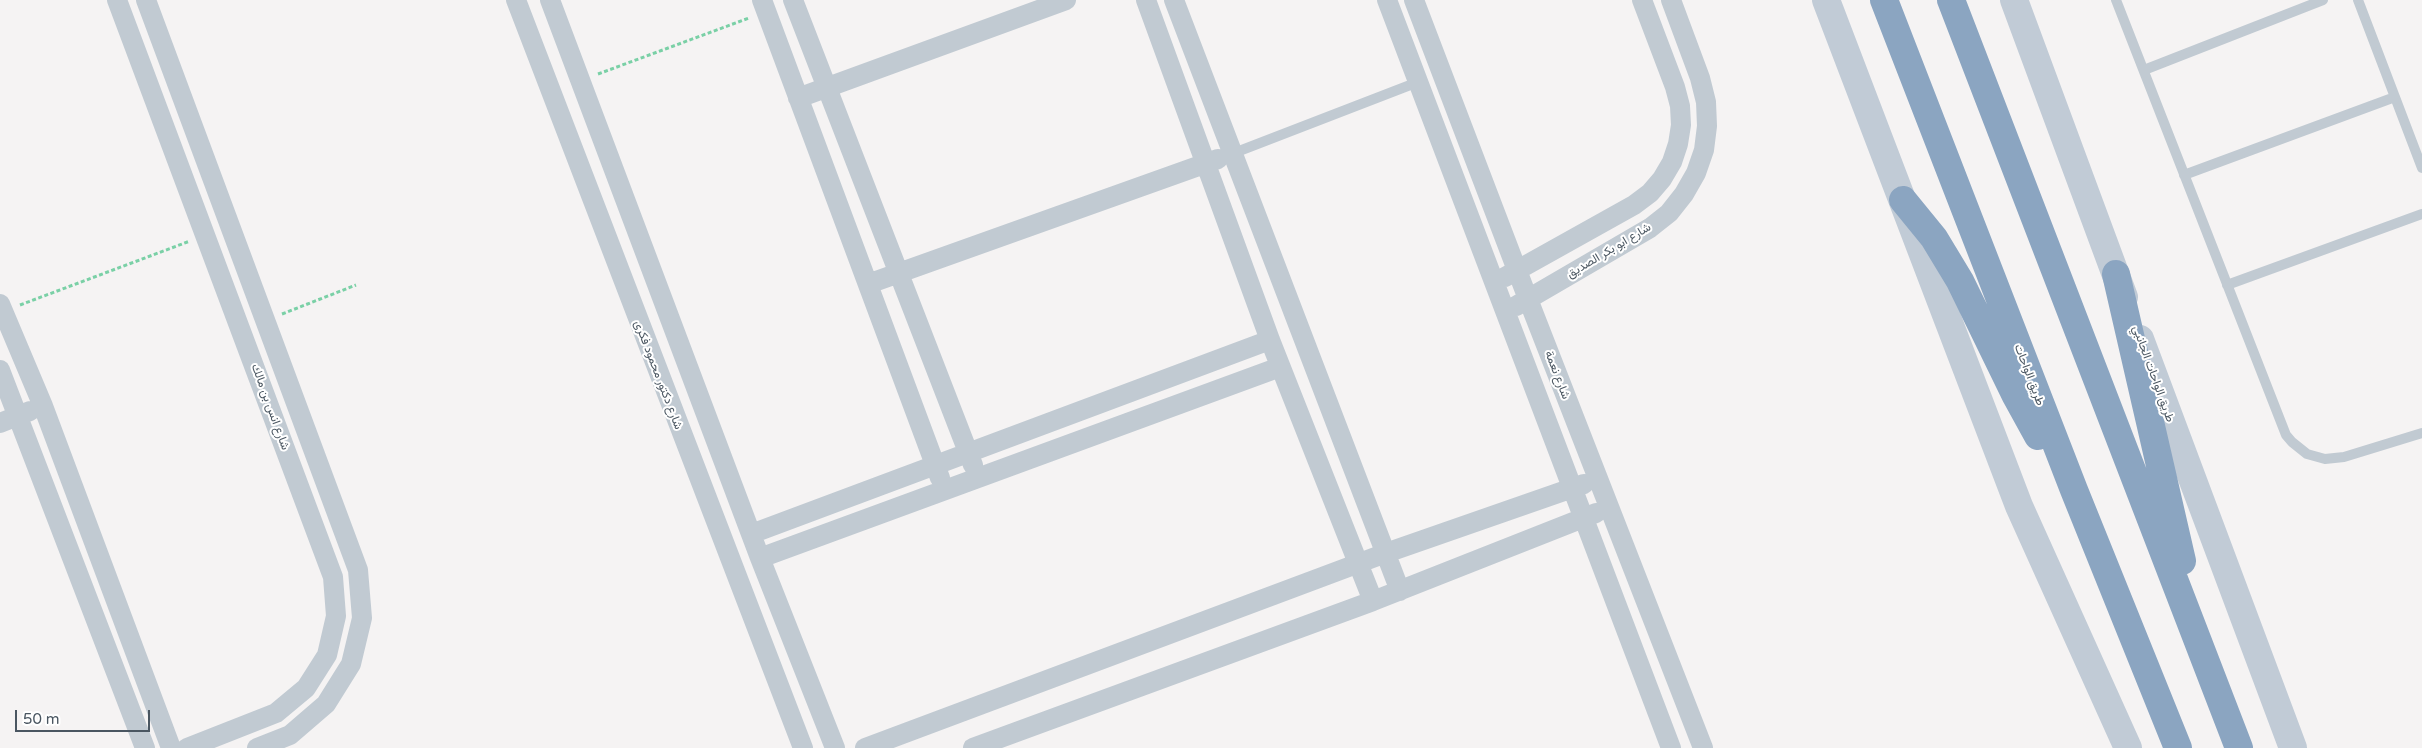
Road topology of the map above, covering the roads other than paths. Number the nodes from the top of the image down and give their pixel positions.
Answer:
1 (117, 0) edge
2 (146, 0) edge
3 (516, 0) edge
4 (550, 0) edge
5 (794, 0) edge
6 (1066, 0) edge
7 (1146, 0) edge
8 (1174, 0) edge
9 (1387, 0) edge
10 (1414, 0) edge
11 (1642, 0) edge
12 (1671, 0) edge
13 (1826, 0) edge
14 (1884, 0) edge
15 (1951, 0) edge
16 (2014, 0) edge
17 (2116, 0) edge
18 (2323, 0) edge
19 (2358, 0) edge
20 (764, 6) edge
21 (2144, 70) junction
22 (1418, 82) junction
23 (826, 87) junction
24 (2395, 97) junction
25 (798, 98) junction
26 (1234, 153) junction
27 (1207, 164) junction
28 (2422, 168) edge
29 (2184, 175) junction
30 (1902, 200) junction
31 (2422, 214) edge
32 (1517, 270) junction
33 (898, 272) junction
34 (2116, 274) junction
35 (1495, 282) junction
36 (868, 284) junction
37 (2227, 285) junction
38 (1528, 299) junction
39 (2, 308) edge
40 (667, 312) junction
41 (1506, 312) junction
42 (265, 321) junction
43 (639, 325) junction
44 (241, 330) junction
45 (1270, 340) junction
46 (1280, 367) junction
47 (0, 370) edge
48 (44, 406) junction
49 (19, 416) junction
50 (0, 423) edge
51 (2422, 433) edge
52 (968, 453) junction
53 (936, 465) junction
54 (978, 478) junction
55 (1598, 480) junction
56 (1573, 487) junction
57 (945, 490) junction
58 (2074, 490) junction
59 (1609, 508) junction
60 (1585, 517) junction
61 (751, 534) junction
62 (1386, 553) junction
63 (760, 558) junction
64 (1358, 564) junction
65 (1400, 591) junction
66 (1373, 601) junction
67 (2204, 658) junction
68 (145, 748) edge
69 (171, 748) edge
70 (187, 748) edge
71 (257, 748) edge
72 (803, 748) edge
73 (836, 748) edge
74 (866, 748) edge
75 (973, 748) edge
76 (1671, 748) edge
77 (1703, 748) edge
78 (2128, 748) edge
79 (2178, 748) edge
80 (2239, 748) edge
81 (2293, 748) edge

1 - 44 street, شارع انس بن مالك
2 - 42 street, شارع انس بن مالك
3 - 43 street, شارع دكتور محمود فكرى
4 - 40 street
5 - 23 street
6 - 23 street
7 - 27 street
8 - 26 street
9 - 22 street, شارع نعمة
10 - 32 street, شارع نعمة
11 - 32 street
12 - 38 street, شارع ابو بكر الصديق
13 - 30 street
14 - 58 highway, طريق الواحات
15 - 67 highway
16 - 34 street, طريق الواحات الجانبي
17 - 21 lane
18 - 21 lane
19 - 24 lane
20 - 25 street
21 - 29 lane
22 - 26 lane
22 - 35 street, شارع نعمة
23 - 25 street
23 - 33 street
24 - 28 lane
24 - 29 lane
25 - 36 street
26 - 27 street
26 - 62 street
27 - 33 street
27 - 45 street
29 - 37 lane
30 - 58 highway
30 - 78 street
31 - 37 lane
32 - 35 street
32 - 38 street, شارع نعمة
33 - 36 street
33 - 52 street
34 - 67 highway
34 - 81 street, طريق الواحات الجانبي
35 - 41 street, شارع نعمة
36 - 53 street
37 - 51 lane
38 - 41 street, شارع ابو بكر الصديق
38 - 55 street, شارع نعمة
39 - 48 street
40 - 43 street
40 - 61 street
41 - 56 street, شارع نعمة
42 - 44 street
42 - 71 street, شارع انس بن مالك
43 - 72 street, شارع دكتور محمود فكرى
44 - 70 street, شارع انس بن مالك
45 - 46 street
45 - 52 street
46 - 54 street
46 - 64 street
47 - 49 street
48 - 49 street
48 - 69 street
49 - 50 street
49 - 68 street
52 - 53 street
52 - 54 street
53 - 57 street
53 - 61 street
54 - 57 street
55 - 56 street
55 - 59 street, شارع نعمة
56 - 60 street, شارع نعمة
56 - 62 street
57 - 63 street
58 - 79 highway, طريق الواحات
59 - 60 street
59 - 77 street, شارع نعمة
60 - 65 street
60 - 76 street, شارع نعمة
61 - 63 street
62 - 64 street
62 - 65 street
63 - 73 street
64 - 66 street
64 - 74 street
65 - 66 street
66 - 75 street
67 - 80 highway

